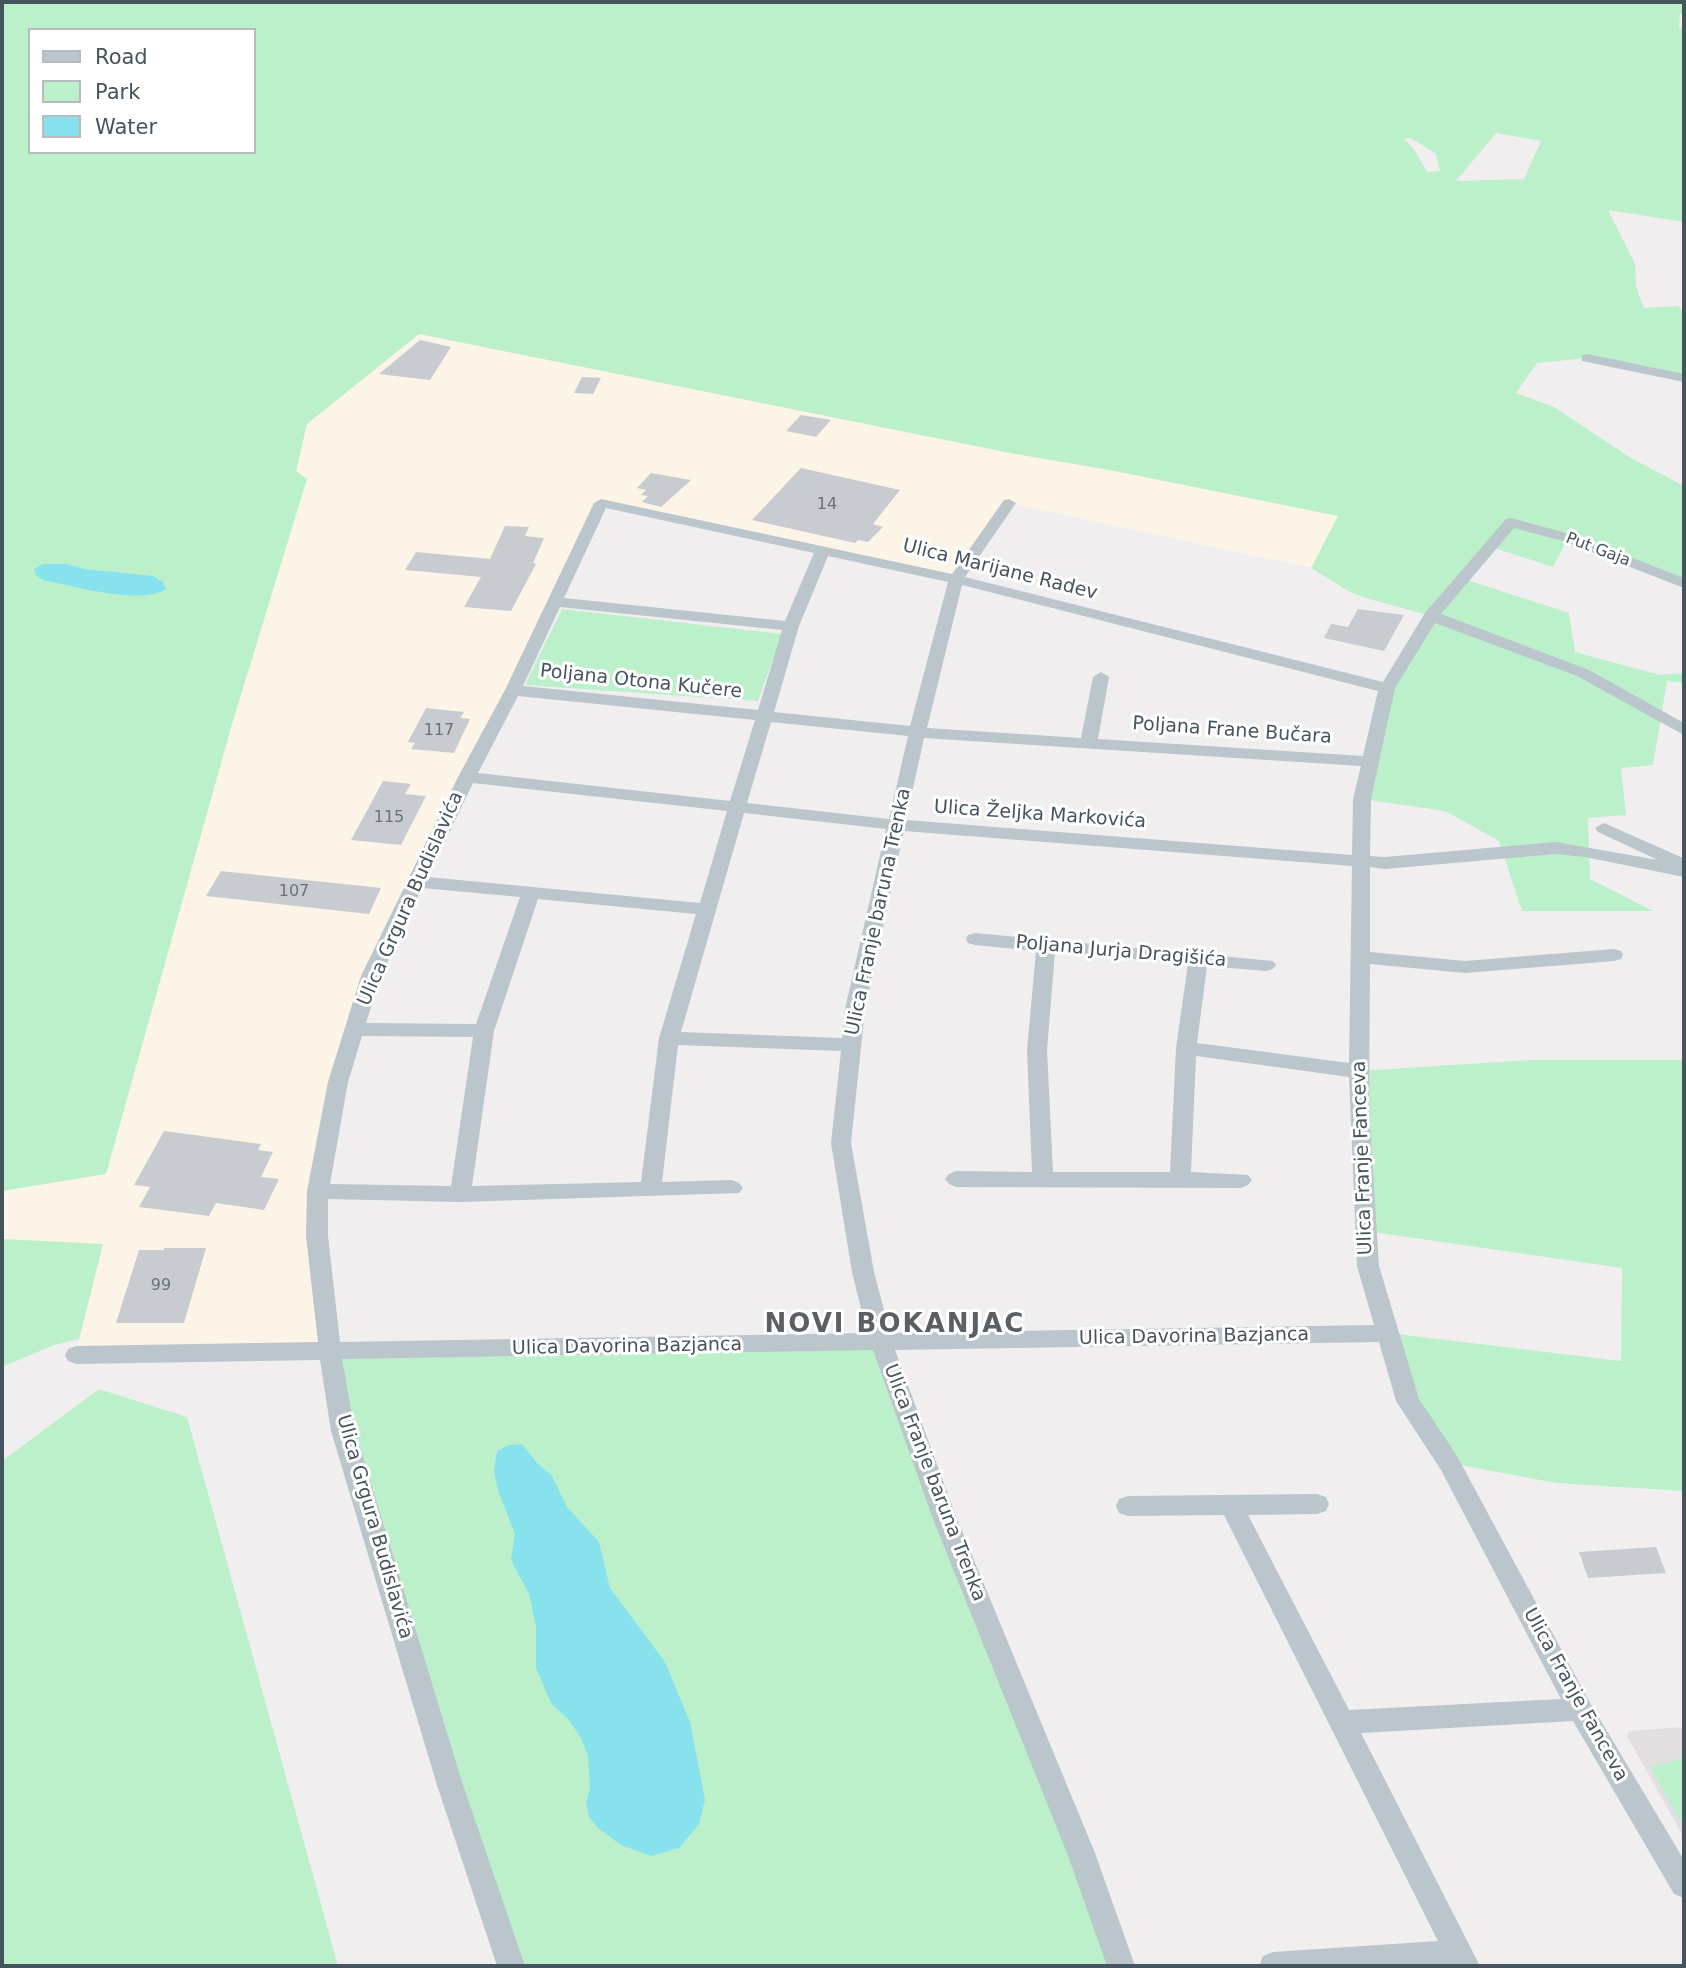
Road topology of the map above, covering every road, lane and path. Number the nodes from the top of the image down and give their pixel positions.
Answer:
1 (1587, 358) dead end
2 (1684, 378) edge
3 (601, 503) joint
4 (1009, 503) dead end
5 (1511, 522) joint
6 (823, 551) junction
7 (956, 579) junction
8 (1684, 583) edge
9 (555, 602) junction
10 (1431, 616) junction
11 (791, 626) junction
12 (1101, 677) dead end
13 (1387, 688) junction
14 (513, 690) junction
15 (764, 716) junction
16 (1684, 730) edge
17 (917, 732) junction
18 (1088, 743) junction
19 (1372, 762) junction
20 (467, 777) junction
21 (735, 808) junction
22 (897, 825) junction
23 (1604, 828) dead end
24 (1360, 860) junction
25 (1684, 864) edge
26 (1684, 871) edge
27 (415, 882) junction
28 (530, 894) junction
29 (706, 909) junction
30 (975, 939) dead end
31 (1046, 946) junction
32 (1614, 955) dead end
33 (1359, 957) junction
34 (1198, 959) junction
35 (1266, 965) dead end
36 (354, 1029) junction
37 (484, 1031) junction
38 (669, 1038) junction
39 (851, 1045) junction
40 (1186, 1048) junction
41 (1359, 1071) junction
42 (956, 1179) dead end
43 (1043, 1179) junction
44 (1180, 1180) junction
45 (1241, 1180) dead end
46 (732, 1188) dead end
47 (651, 1189) junction
48 (318, 1191) junction
49 (460, 1194) junction
50 (1388, 1334) junction
51 (881, 1342) junction
52 (330, 1353) junction
53 (76, 1356) dead end
54 (1317, 1504) dead end
55 (1231, 1505) junction
56 (1128, 1506) dead end
57 (1580, 1709) junction
58 (1341, 1722) junction
59 (1684, 1885) edge
60 (1463, 1960) edge
61 (511, 1966) edge
62 (1121, 1966) edge
63 (1273, 1966) edge

1 - 2 street
3 - 6 street, Ulica Marijane Radev
3 - 9 street, Ulica Grgura Budislavića
4 - 7 street, Ulica Franje baruna Trenka
5 - 8 street, Put Gaja
5 - 10 street, Ulica Franje Fanceva
6 - 7 street, Ulica Marijane Radev
6 - 11 street, Poljana Otona Kučere
7 - 13 street, Ulica Marijane Radev
7 - 17 street, Ulica Franje baruna Trenka
9 - 11 street
9 - 14 street, Ulica Grgura Budislavića
10 - 13 street, Ulica Franje Fanceva
10 - 16 street
11 - 15 street, Poljana Otona Kučere
12 - 18 street
13 - 19 street, Ulica Franje Fanceva
14 - 15 street, Poljana Otona Kučere
14 - 20 street, Ulica Grgura Budislavića
15 - 17 street, Poljana Otona Kučere
15 - 21 street
17 - 18 street, Poljana Frane Bučara
17 - 22 street, Ulica Franje baruna Trenka
18 - 19 street, Poljana Frane Bučara
19 - 24 street, Ulica Franje Fanceva
20 - 21 street, Ulica Željka Markovića
20 - 27 street, Ulica Grgura Budislavića
21 - 22 street, Ulica Željka Markovića
21 - 29 street
22 - 24 street, Ulica Željka Markovića
22 - 39 street, Ulica Franje baruna Trenka
23 - 25 street
24 - 26 street, Ulica Željka Markovića
24 - 33 street, Ulica Franje Fanceva
27 - 28 street
27 - 36 street, Ulica Grgura Budislavića
28 - 29 street
28 - 37 street
29 - 38 street
30 - 31 street, Poljana Jurja Dragišića
31 - 34 street, Poljana Jurja Dragišića
31 - 43 street
32 - 33 street
33 - 41 street, Ulica Franje Fanceva
34 - 35 street, Poljana Jurja Dragišića
34 - 40 street
36 - 37 street
36 - 48 street, Ulica Grgura Budislavića
37 - 49 street
38 - 39 street
38 - 47 street
39 - 51 street, Ulica Franje baruna Trenka
40 - 41 street
40 - 44 street
41 - 50 street, Ulica Franje Fanceva
42 - 43 street
43 - 44 street
44 - 45 street
46 - 47 street
47 - 49 street
48 - 49 street
48 - 52 street, Ulica Grgura Budislavića
50 - 51 street, Ulica Davorina Bazjanca
50 - 57 street, Ulica Franje Fanceva
51 - 52 street, Ulica Davorina Bazjanca
51 - 62 street, Ulica Franje baruna Trenka
52 - 53 street, Ulica Davorina Bazjanca
52 - 61 street, Ulica Grgura Budislavića
54 - 55 street
55 - 56 street
55 - 58 street
57 - 58 street
57 - 59 street, Ulica Franje Fanceva
58 - 60 street
60 - 63 street

